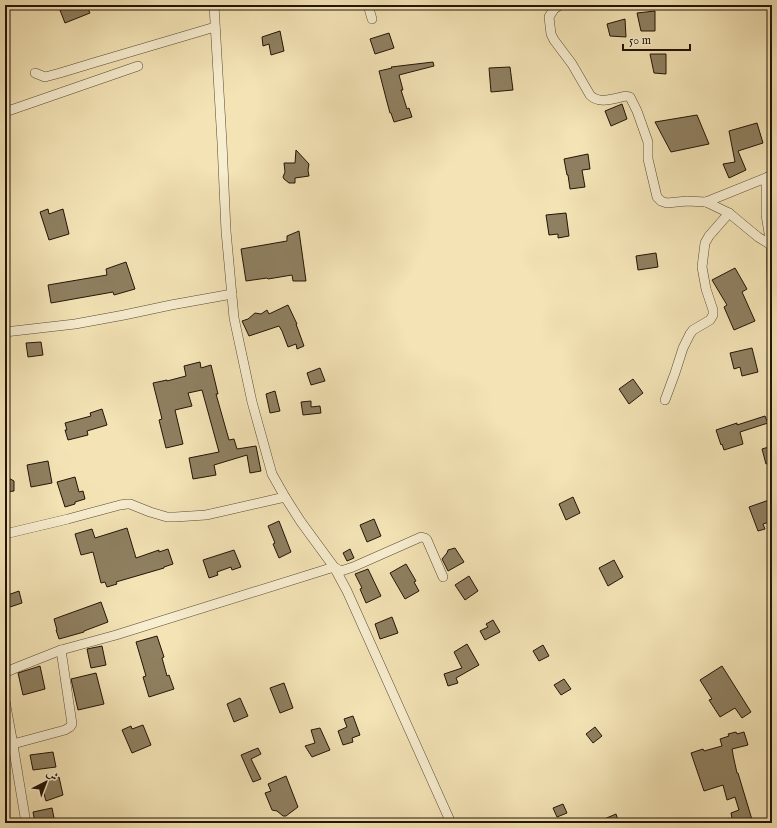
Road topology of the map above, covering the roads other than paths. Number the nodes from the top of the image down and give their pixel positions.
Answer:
1 (214, 5) edge
2 (368, 5) edge
3 (560, 5) edge
4 (372, 19) dead end
5 (215, 27) junction
6 (138, 66) dead end
7 (35, 73) dead end
8 (5, 112) edge
9 (770, 175) edge
10 (706, 202) junction
11 (729, 213) junction
12 (771, 245) edge
13 (772, 293) edge
14 (232, 294) junction
15 (5, 332) edge
16 (665, 400) dead end
17 (286, 498) junction
18 (5, 534) edge
19 (334, 567) junction
20 (443, 577) dead end
21 (61, 650) junction
22 (5, 673) edge
23 (5, 701) edge
24 (10, 741) edge
25 (26, 823) edge
26 (451, 823) edge

1 - 5 street
2 - 4 street
3 - 10 street
5 - 7 street
5 - 14 street
6 - 8 street
9 - 10 street
9 - 12 street
10 - 11 street
11 - 12 street
11 - 16 street
12 - 13 street
14 - 15 street
14 - 17 street
17 - 18 street
17 - 19 street
19 - 20 street
19 - 21 street
19 - 26 street
21 - 22 street
21 - 24 street
23 - 24 street
24 - 25 street

